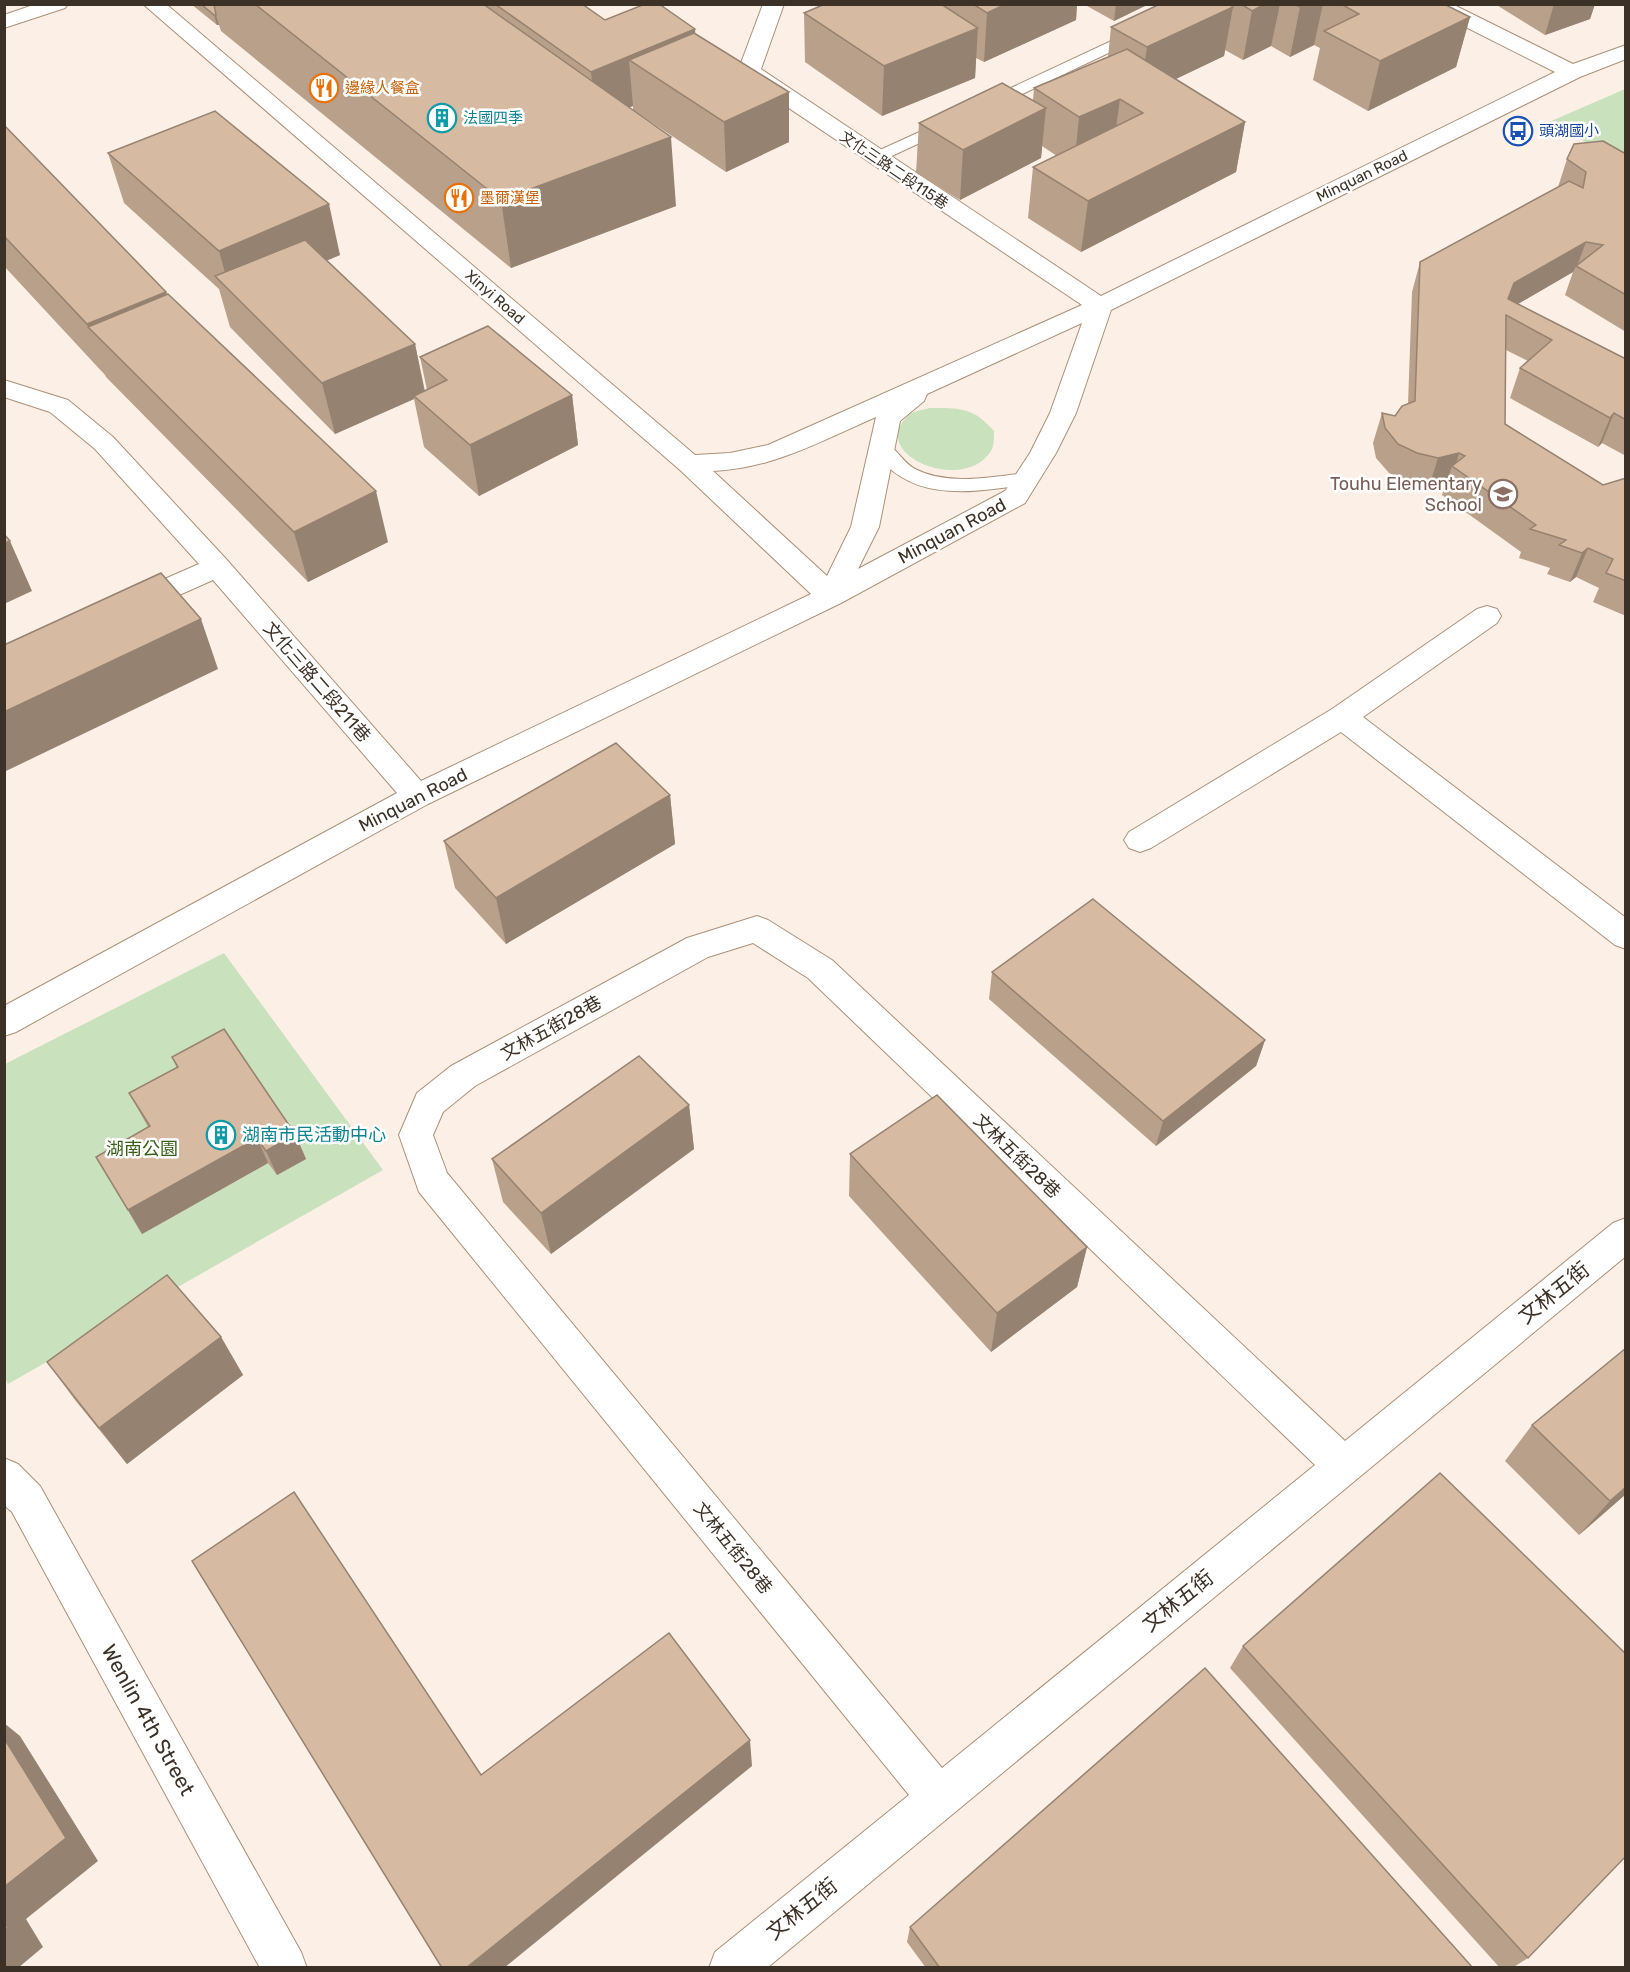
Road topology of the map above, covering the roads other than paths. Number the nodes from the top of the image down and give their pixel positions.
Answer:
1 (58, 4) edge
2 (153, 4) edge
3 (774, 4) edge
4 (1436, 4) edge
5 (4, 22) edge
6 (1156, 25) edge
7 (1626, 51) edge
8 (1572, 72) junction
9 (876, 158) junction
10 (1100, 306) junction
11 (934, 380) junction
12 (4, 387) edge
13 (883, 449) junction
14 (689, 464) junction
15 (1026, 478) junction
16 (217, 567) junction
17 (831, 596) junction
18 (111, 614) edge
19 (1487, 616) dead end
20 (1342, 717) junction
21 (417, 796) junction
22 (1140, 840) dead end
23 (1626, 936) edge
24 (4, 1022) edge
25 (1626, 1234) edge
26 (1343, 1465) junction
27 (4, 1477) edge
28 (938, 1797) junction
29 (285, 1968) edge
30 (731, 1968) edge

1 - 5 street
2 - 14 street, Xinyi Road
3 - 9 street, 文化三路二段115巷
4 - 8 street
6 - 9 lane
7 - 8 street, Minquan Road
8 - 10 street, Minquan Road
9 - 10 street, 文化三路二段115巷
10 - 11 street, Minquan Road
10 - 15 street, Minquan Road
11 - 13 street, Minquan Road
11 - 14 street, Minquan Road
12 - 16 street, 文化三路二段211巷
13 - 15 lane
13 - 17 street, Minquan Road
14 - 17 street, Xinyi Road
15 - 17 street, Minquan Road
16 - 18 street
16 - 21 street, 文化三路二段211巷
17 - 21 street, Minquan Road
19 - 20 street
20 - 22 street
20 - 23 street
21 - 24 street, Minquan Road
25 - 26 street, 文林五街
26 - 28 street, 文林五街
26 - 28 street, 文林五街28巷
27 - 29 street, Wenlin 4th Street
28 - 30 street, 文林五街

